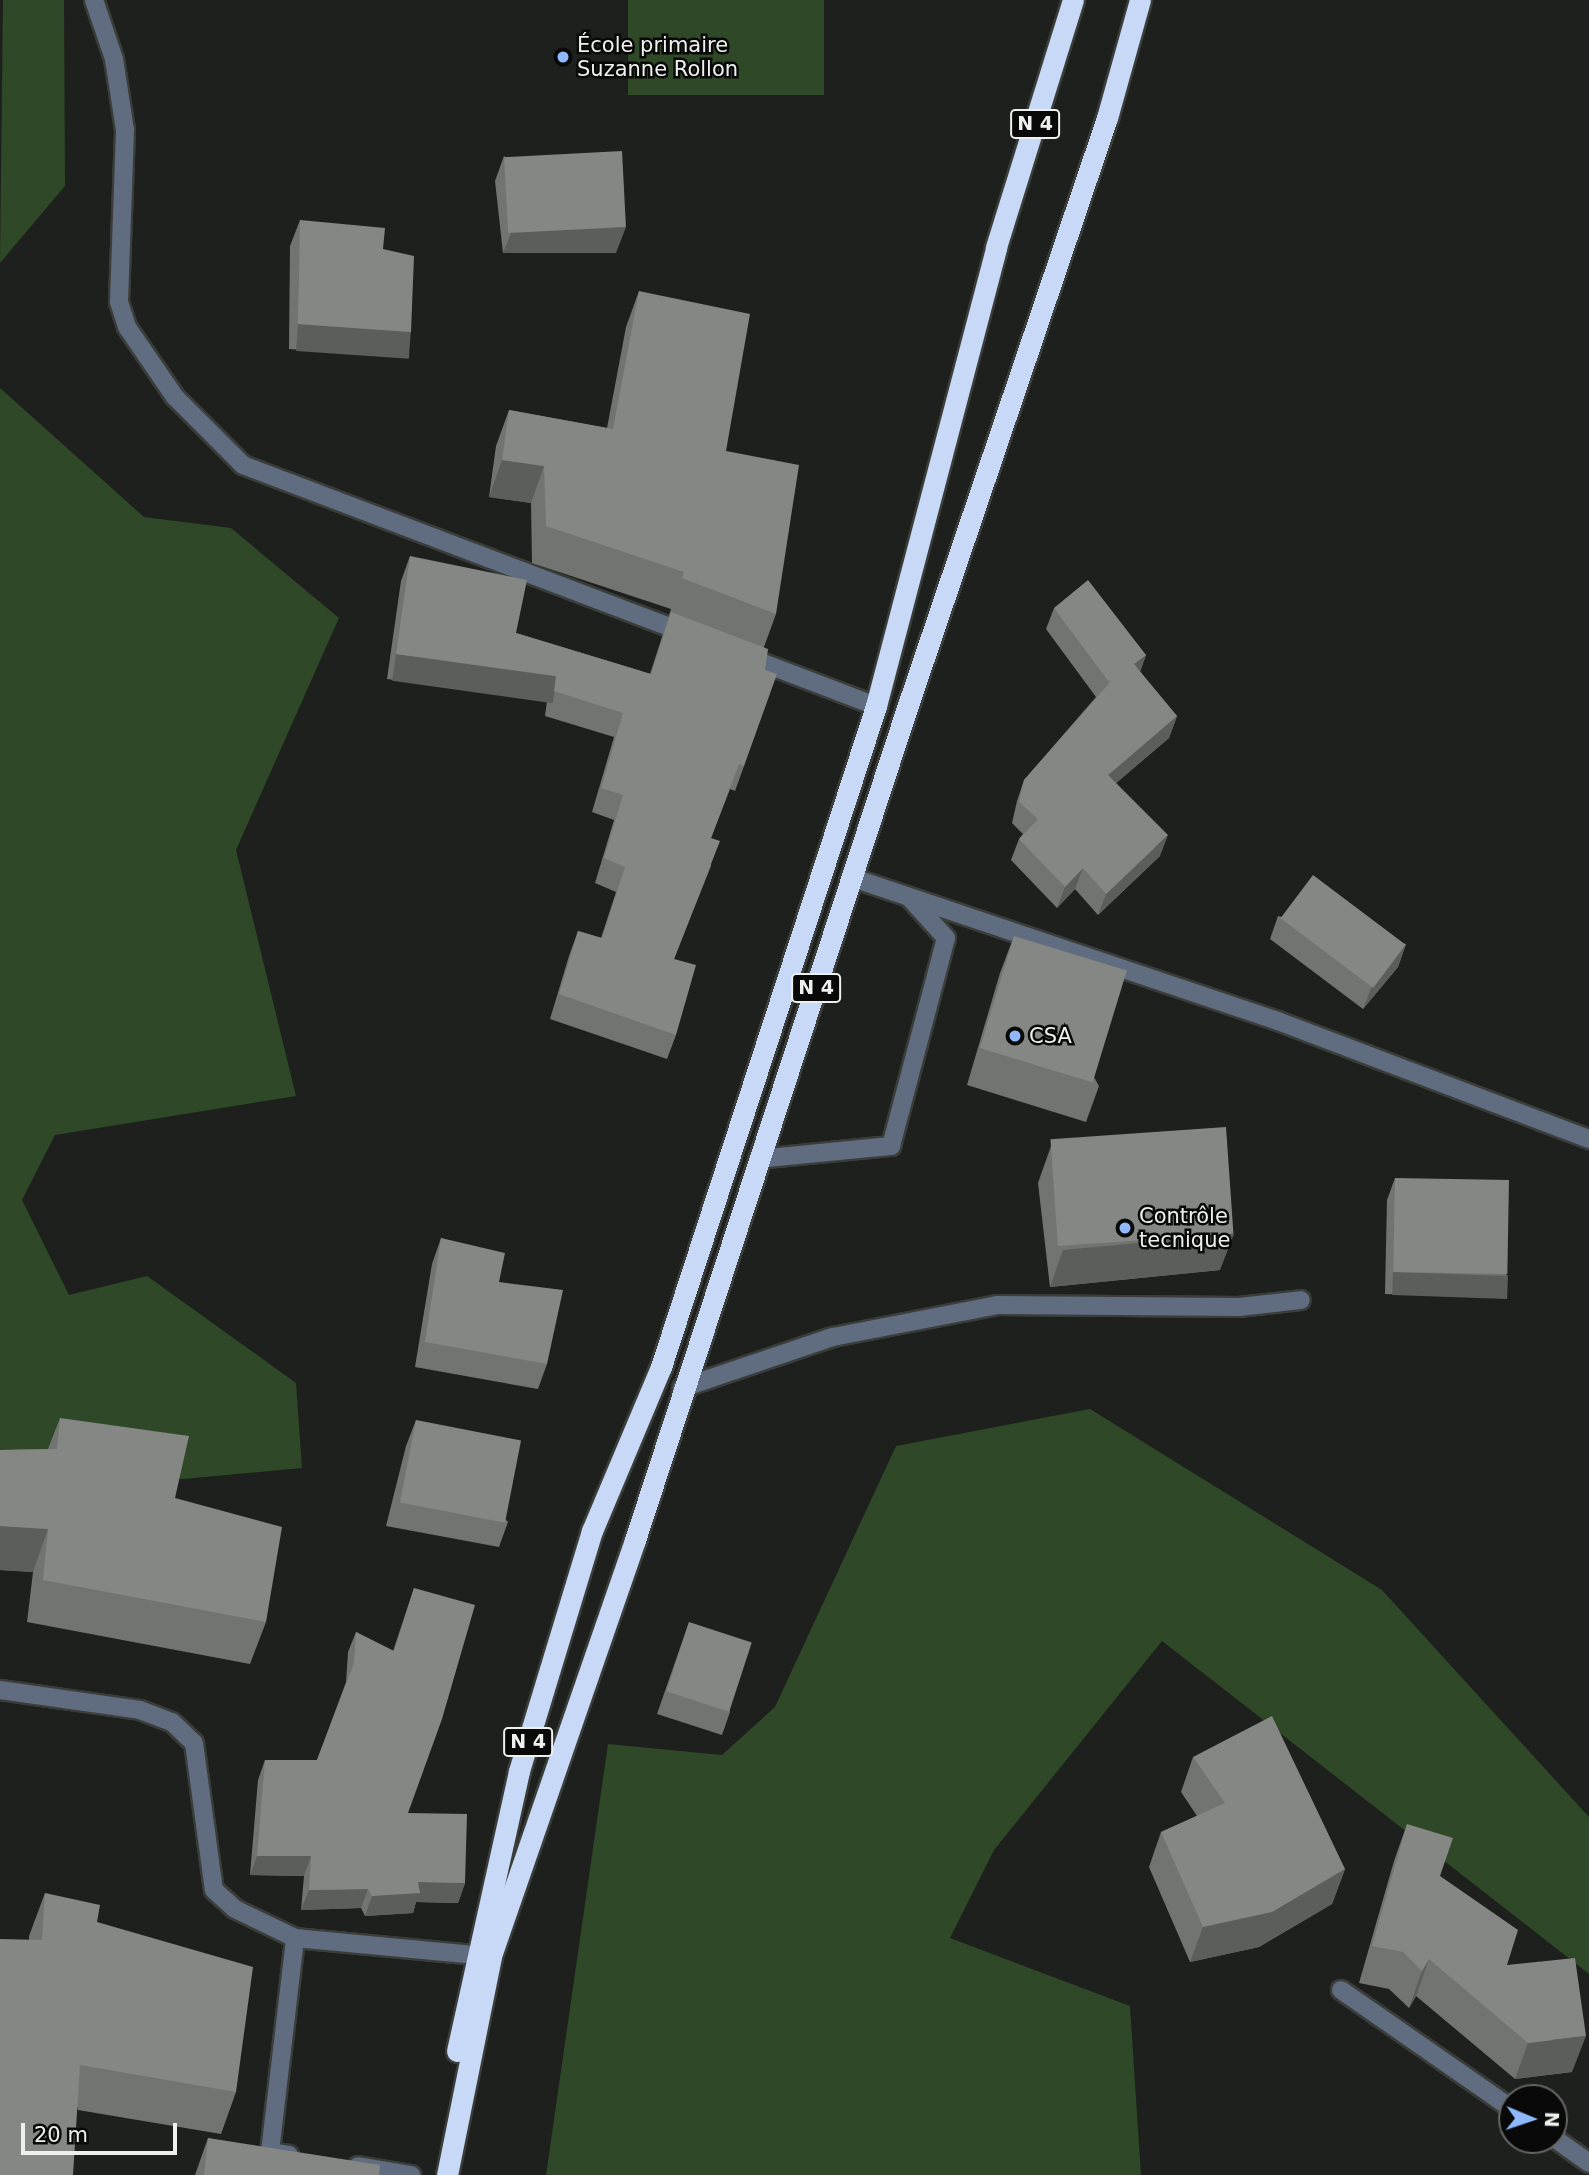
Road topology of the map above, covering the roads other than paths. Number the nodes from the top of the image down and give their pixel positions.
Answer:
1 (94, 0) edge
2 (1073, 0) edge
3 (1140, 0) edge
4 (876, 706) junction
5 (853, 878) junction
6 (909, 897) junction
7 (1589, 1139) edge
8 (758, 1159) junction
9 (1301, 1300) dead end
10 (682, 1388) junction
11 (0, 1690) edge
12 (295, 1938) junction
13 (476, 1955) junction
14 (1341, 1990) dead end
15 (1498, 2099) edge
16 (1568, 2148) edge
17 (309, 2158) edge
18 (334, 2162) edge
19 (1589, 2163) edge
20 (411, 2175) edge
21 (433, 2175) edge
22 (447, 2175) edge

1 - 4 street
2 - 4 highway, N 4 / N 4
3 - 5 highway, N 4
4 - 13 highway, N 4 / N 4
5 - 6 street
5 - 8 highway, N 4
6 - 7 street
6 - 8 street
8 - 10 highway, N 4
9 - 10 street
10 - 22 highway, N 4
11 - 12 street
12 - 13 street
12 - 17 street
13 - 21 highway, N 4
14 - 15 street
16 - 19 street
18 - 20 street

